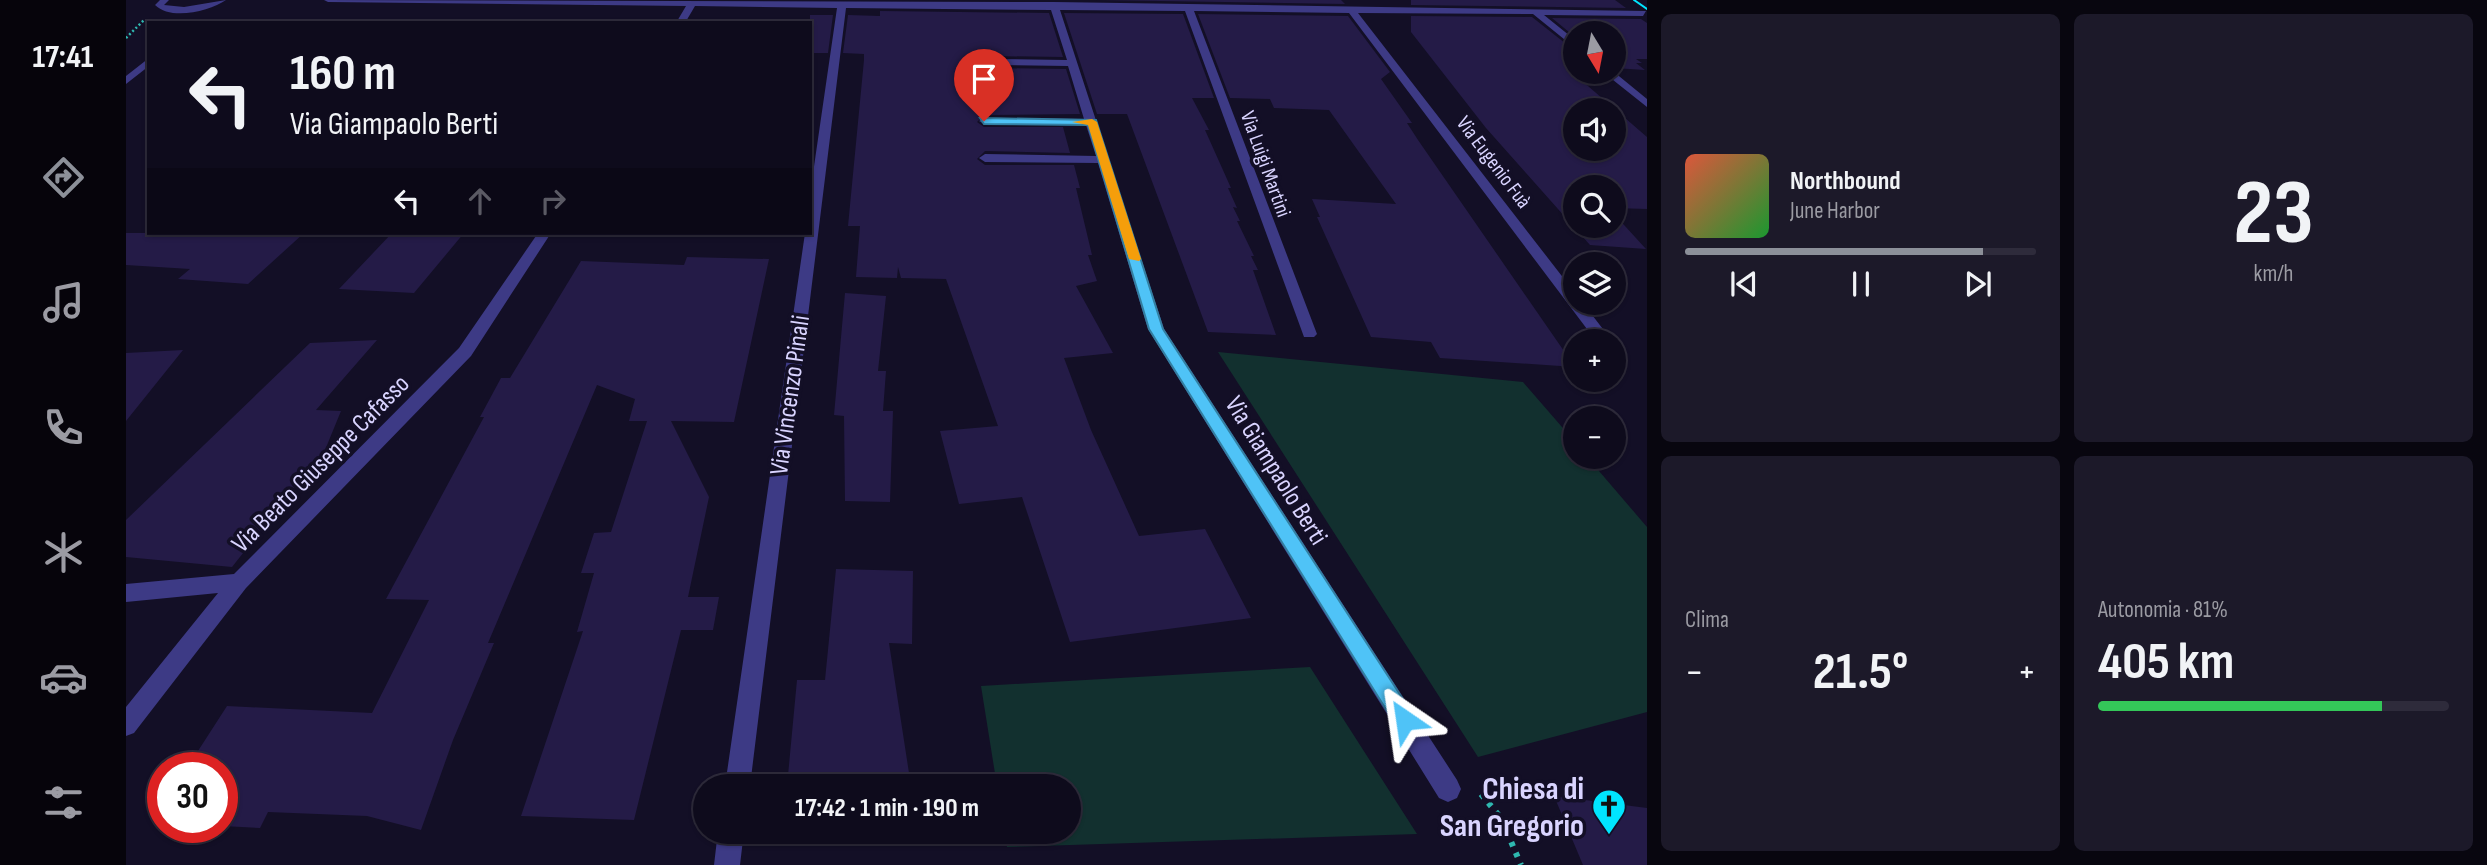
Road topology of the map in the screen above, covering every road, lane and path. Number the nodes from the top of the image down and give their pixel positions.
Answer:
1 (222, 0) edge
2 (328, 0) edge
3 (1626, 0) edge
4 (160, 1) edge
5 (419, 1) edge
6 (794, 2) edge
7 (1031, 3) edge
8 (692, 4) junction
9 (842, 4) junction
10 (1054, 5) junction
11 (1181, 5) edge
12 (192, 9) junction
13 (1351, 9) junction
14 (1533, 10) junction
15 (1645, 14) edge
16 (146, 18) dead end
17 (184, 21) edge
18 (681, 21) edge
19 (134, 30) junction
20 (126, 31) edge
21 (1563, 35) edge
22 (126, 38) edge
23 (989, 62) dead end
24 (1070, 62) junction
25 (147, 63) edge
26 (126, 81) edge
27 (1623, 84) edge
28 (1647, 104) edge
29 (984, 121) dead end
30 (1092, 122) junction
31 (985, 158) dead end
32 (1105, 160) junction
33 (812, 227) edge
34 (543, 235) edge
35 (811, 235) edge
36 (1595, 329) edge
37 (1309, 334) dead end
38 (239, 582) junction
39 (126, 593) edge
40 (126, 725) edge
41 (739, 774) edge
42 (1448, 789) joint
43 (729, 844) edge
44 (727, 865) edge
45 (1521, 865) edge

1 - 12 street
2 - 5 street
3 - 15 street
4 - 12 street
5 - 8 street
6 - 8 street
6 - 9 street
7 - 9 street
7 - 10 street
8 - 18 street
9 - 33 street, Via Vincenzo Pinali
10 - 11 street
10 - 24 street, Via Giampaolo Berti
11 - 13 street
11 - 37 street, Via Luigi Martini
12 - 17 street
13 - 14 street
13 - 36 street, Via Eugenio Fuà
14 - 15 street
14 - 21 street
16 - 19 path
19 - 20 path
19 - 22 path
23 - 24 street
24 - 30 street, Via Giampaolo Berti
25 - 26 street
27 - 28 street
29 - 30 street
30 - 32 street, Via Giampaolo Berti
31 - 32 street
32 - 42 street, Via Giampaolo Berti
34 - 38 street, Via Beato Giuseppe Cafasso
35 - 41 street, Via Vincenzo Pinali
38 - 39 street
38 - 40 street, Via Beato Giuseppe Cafasso
42 - 45 path
43 - 44 street

